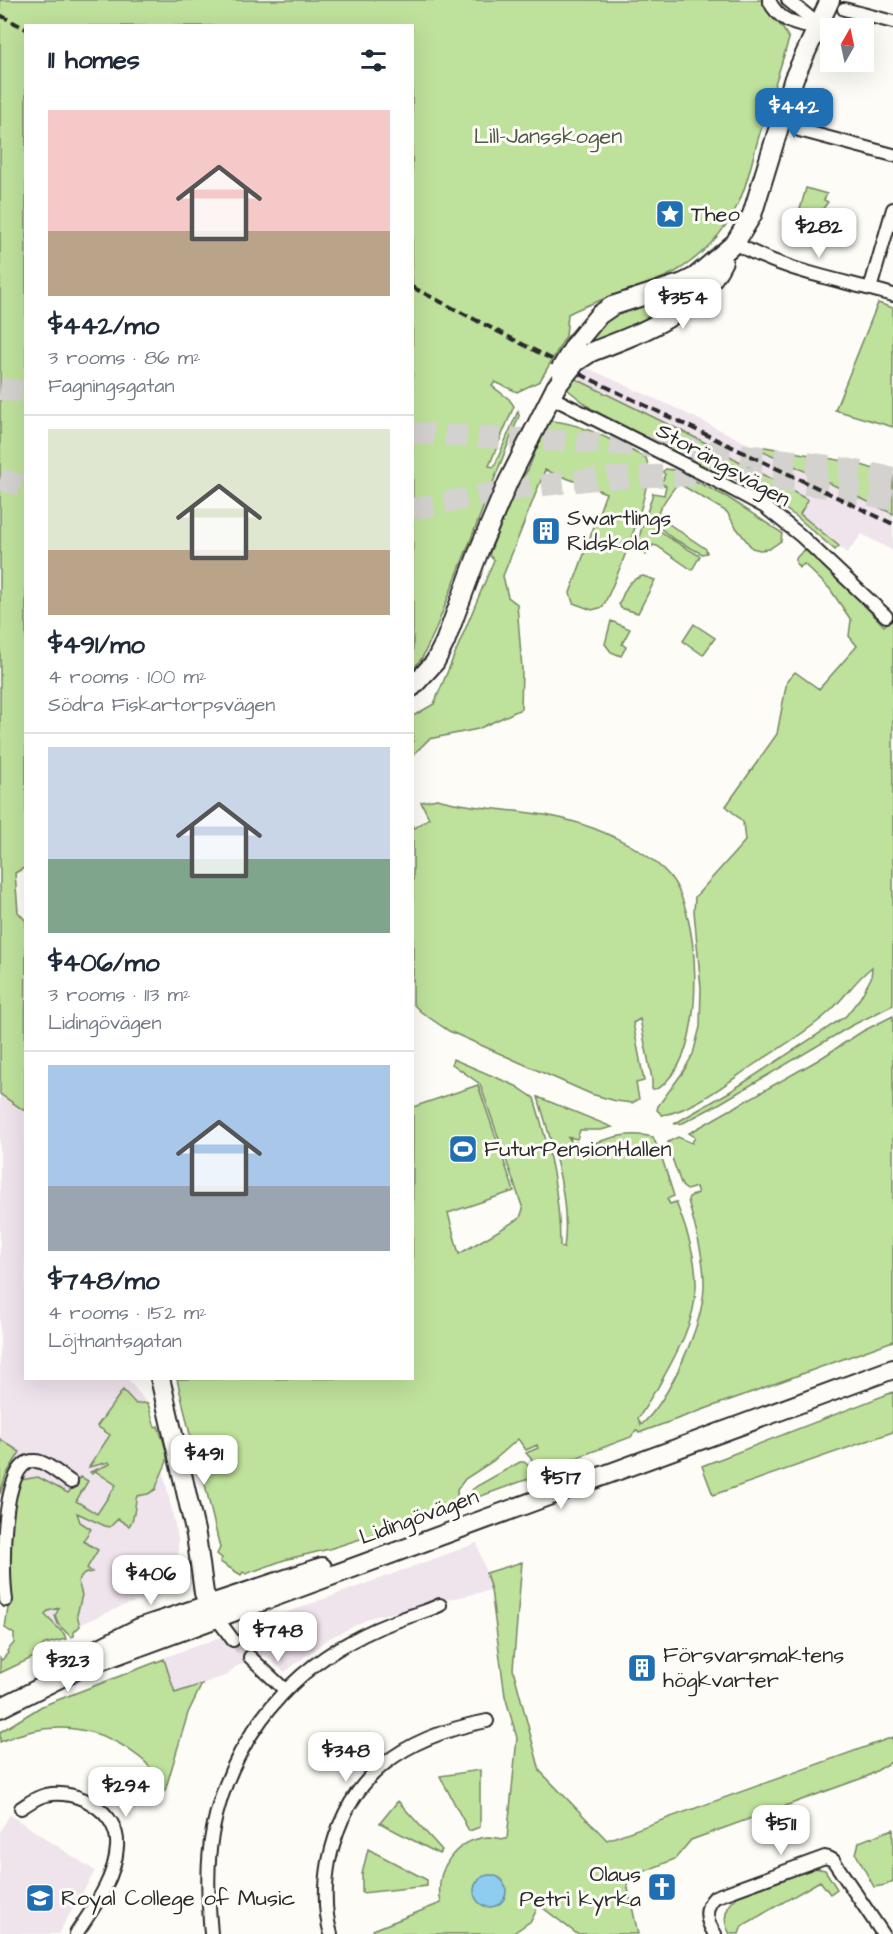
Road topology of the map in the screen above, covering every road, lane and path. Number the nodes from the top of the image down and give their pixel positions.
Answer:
1 (769, 0) edge
2 (788, 0) edge
3 (837, 4) edge
4 (893, 22) edge
5 (816, 27) junction
6 (799, 130) dead end
7 (893, 155) edge
8 (893, 209) edge
9 (730, 248) junction
10 (870, 289) junction
11 (893, 295) edge
12 (584, 347) junction
13 (553, 392) junction
14 (886, 616) dead end
15 (414, 685) edge
16 (893, 1360) edge
17 (893, 1369) edge
18 (160, 1380) edge
19 (71, 1482) dead end
20 (6, 1600) dead end
21 (440, 1605) dead end
22 (213, 1611) junction
23 (233, 1640) tunnel mouth
24 (250, 1657) tunnel mouth
25 (285, 1690) junction
26 (0, 1694) edge
27 (0, 1708) edge
28 (487, 1722) dead end
29 (21, 1808) dead end
30 (76, 1934) edge
31 (211, 1934) edge
32 (331, 1934) edge
33 (715, 1934) edge
34 (883, 1934) edge

1 - 5 street
2 - 5 street
3 - 4 street
3 - 5 main road
5 - 9 main road
6 - 7 street
8 - 10 street
9 - 10 street
9 - 12 main road
9 - 12 main road
10 - 11 street
12 - 13 main road, bridge
13 - 14 street, Storängsvägen
13 - 15 main road
16 - 22 main road, Lidingövägen
17 - 22 main road, Lidingövägen
18 - 22 main road
19 - 20 street
21 - 25 street
22 - 23 street
22 - 26 main road, Lidingövägen
22 - 27 main road, Lidingövägen
24 - 25 street
25 - 31 street
28 - 32 street
29 - 30 street
33 - 34 street

